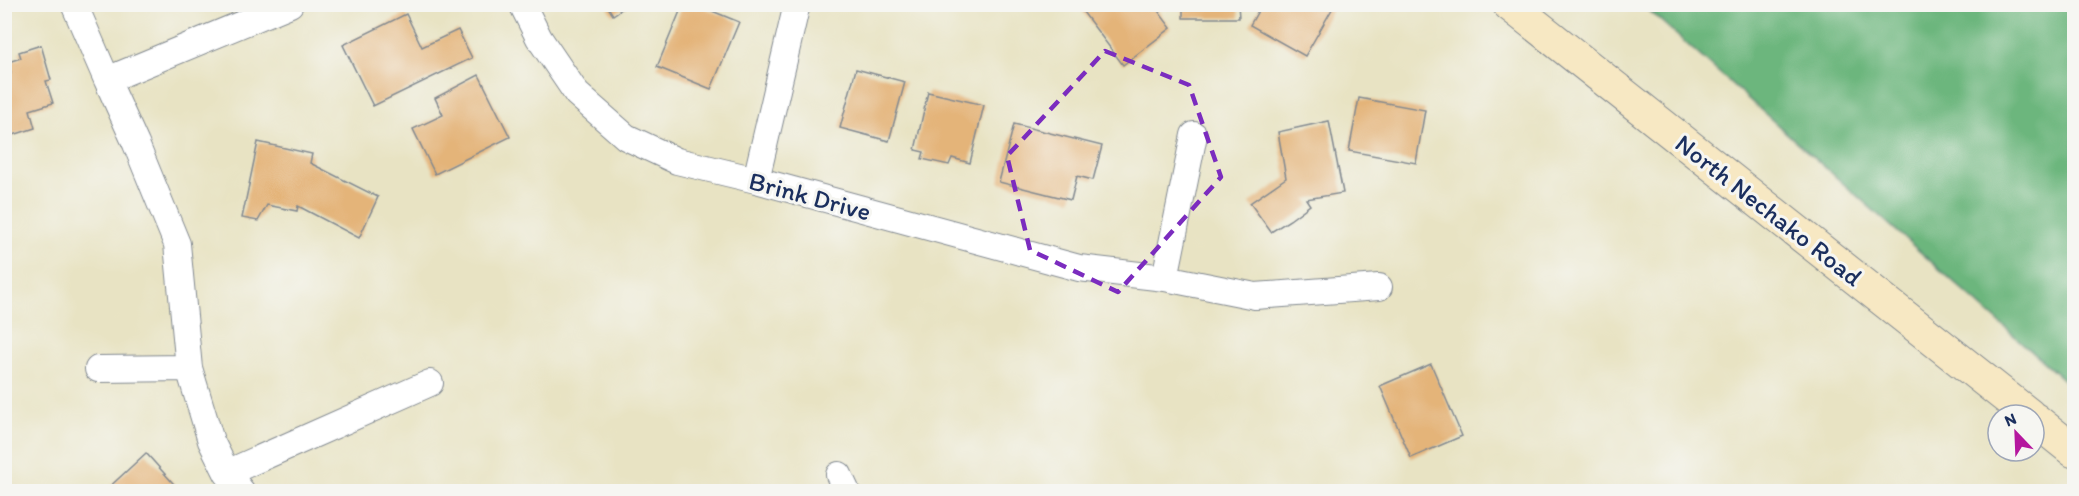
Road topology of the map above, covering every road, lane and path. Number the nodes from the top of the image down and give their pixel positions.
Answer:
1 (74, 4) edge
2 (290, 4) edge
3 (522, 4) edge
4 (797, 4) edge
5 (1509, 4) edge
6 (107, 80) junction
7 (1194, 135) dead end
8 (756, 180) junction
9 (1165, 278) junction
10 (1379, 287) dead end
11 (189, 368) junction
12 (98, 369) dead end
13 (430, 383) dead end
14 (2014, 403) edge
15 (2046, 429) edge
16 (2074, 451) edge
17 (234, 482) edge

1 - 6 street
2 - 6 street
3 - 8 street, Brink Drive
4 - 8 street
5 - 14 main road, North Nechako Road
6 - 11 street
7 - 9 street
8 - 9 street, Brink Drive
9 - 10 street, Brink Drive
11 - 12 street
11 - 17 street
13 - 17 street
15 - 16 main road

